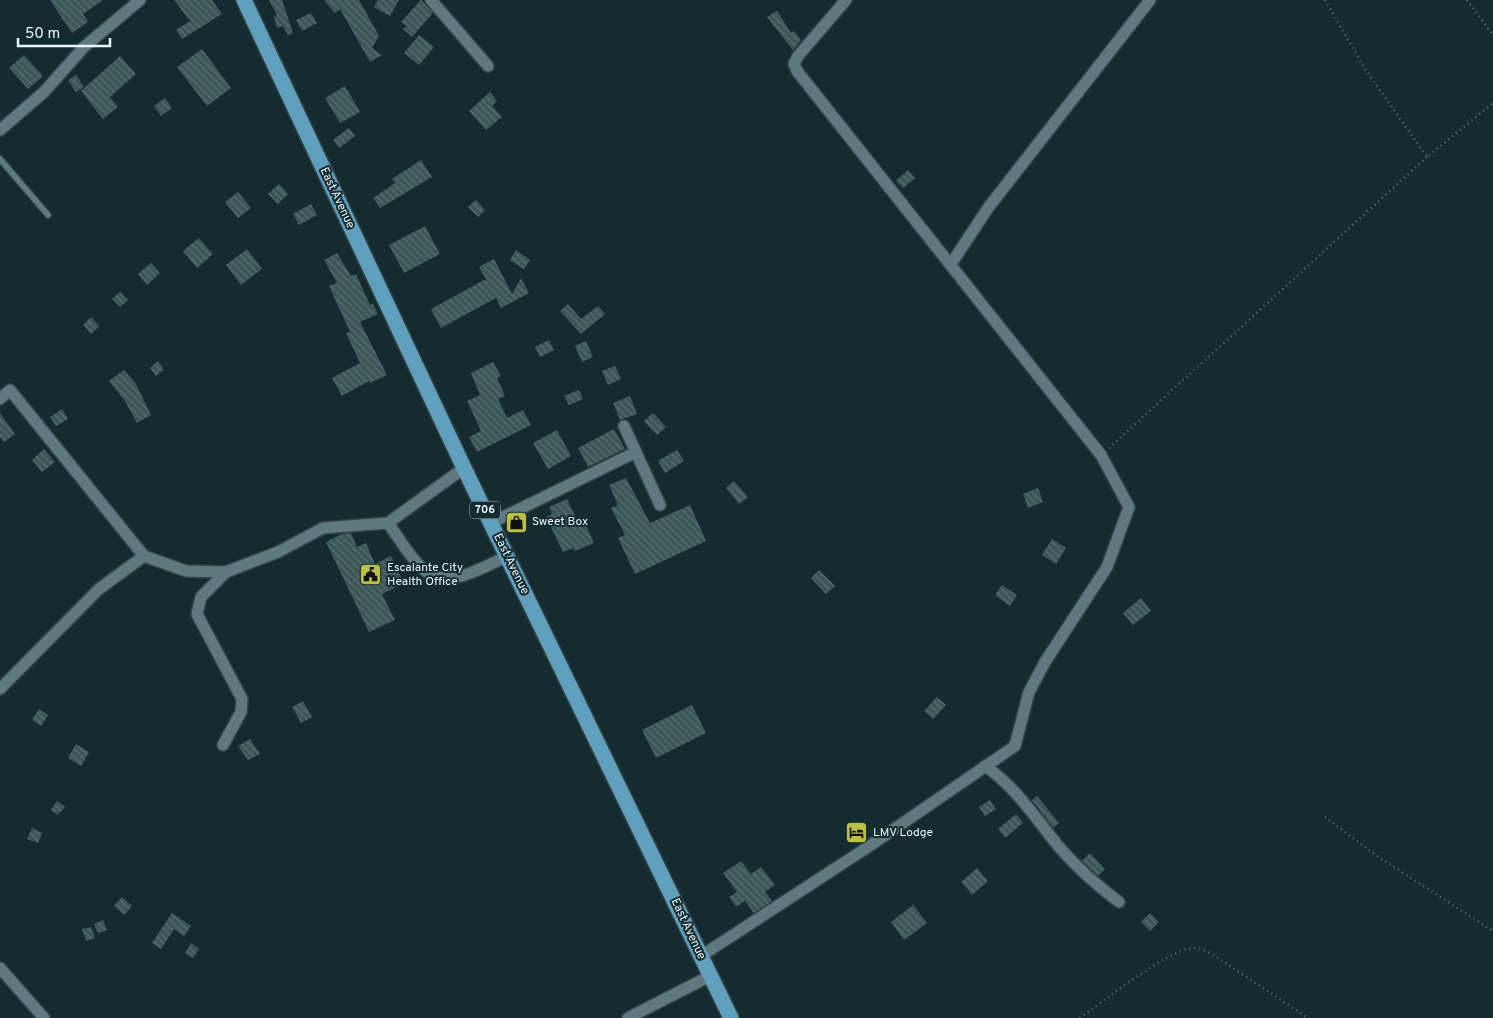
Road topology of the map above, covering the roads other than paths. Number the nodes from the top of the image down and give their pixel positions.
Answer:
1 (140, 0) edge
2 (244, 0) edge
3 (431, 0) edge
4 (846, 0) edge
5 (1150, 0) edge
6 (488, 66) dead end
7 (0, 130) edge
8 (0, 159) edge
9 (48, 215) dead end
10 (951, 264) junction
11 (0, 399) edge
12 (624, 426) dead end
13 (636, 452) junction
14 (464, 468) junction
15 (660, 505) dead end
16 (388, 523) junction
17 (492, 523) junction
18 (144, 556) junction
19 (508, 556) junction
20 (226, 572) junction
21 (0, 689) edge
22 (224, 745) dead end
23 (985, 766) junction
24 (1119, 902) dead end
25 (701, 956) junction
26 (0, 968) edge
27 (710, 976) junction
28 (44, 1018) edge
29 (628, 1018) edge
30 (731, 1018) edge

1 - 7 street
2 - 14 main road, East Avenue / 706
3 - 6 street
4 - 10 street
5 - 10 street
8 - 9 lane
10 - 23 street
11 - 18 street
12 - 13 street
13 - 15 street
13 - 17 street
14 - 16 street
14 - 17 main road, East Avenue / 706
16 - 19 street
16 - 20 street
17 - 19 main road, East Avenue / 706
18 - 20 street
18 - 21 street
19 - 25 main road, East Avenue / 706
20 - 22 street
23 - 24 street
23 - 25 street
25 - 27 main road, East Avenue / 706
26 - 28 street
27 - 29 street
27 - 30 main road, East Avenue / 706

